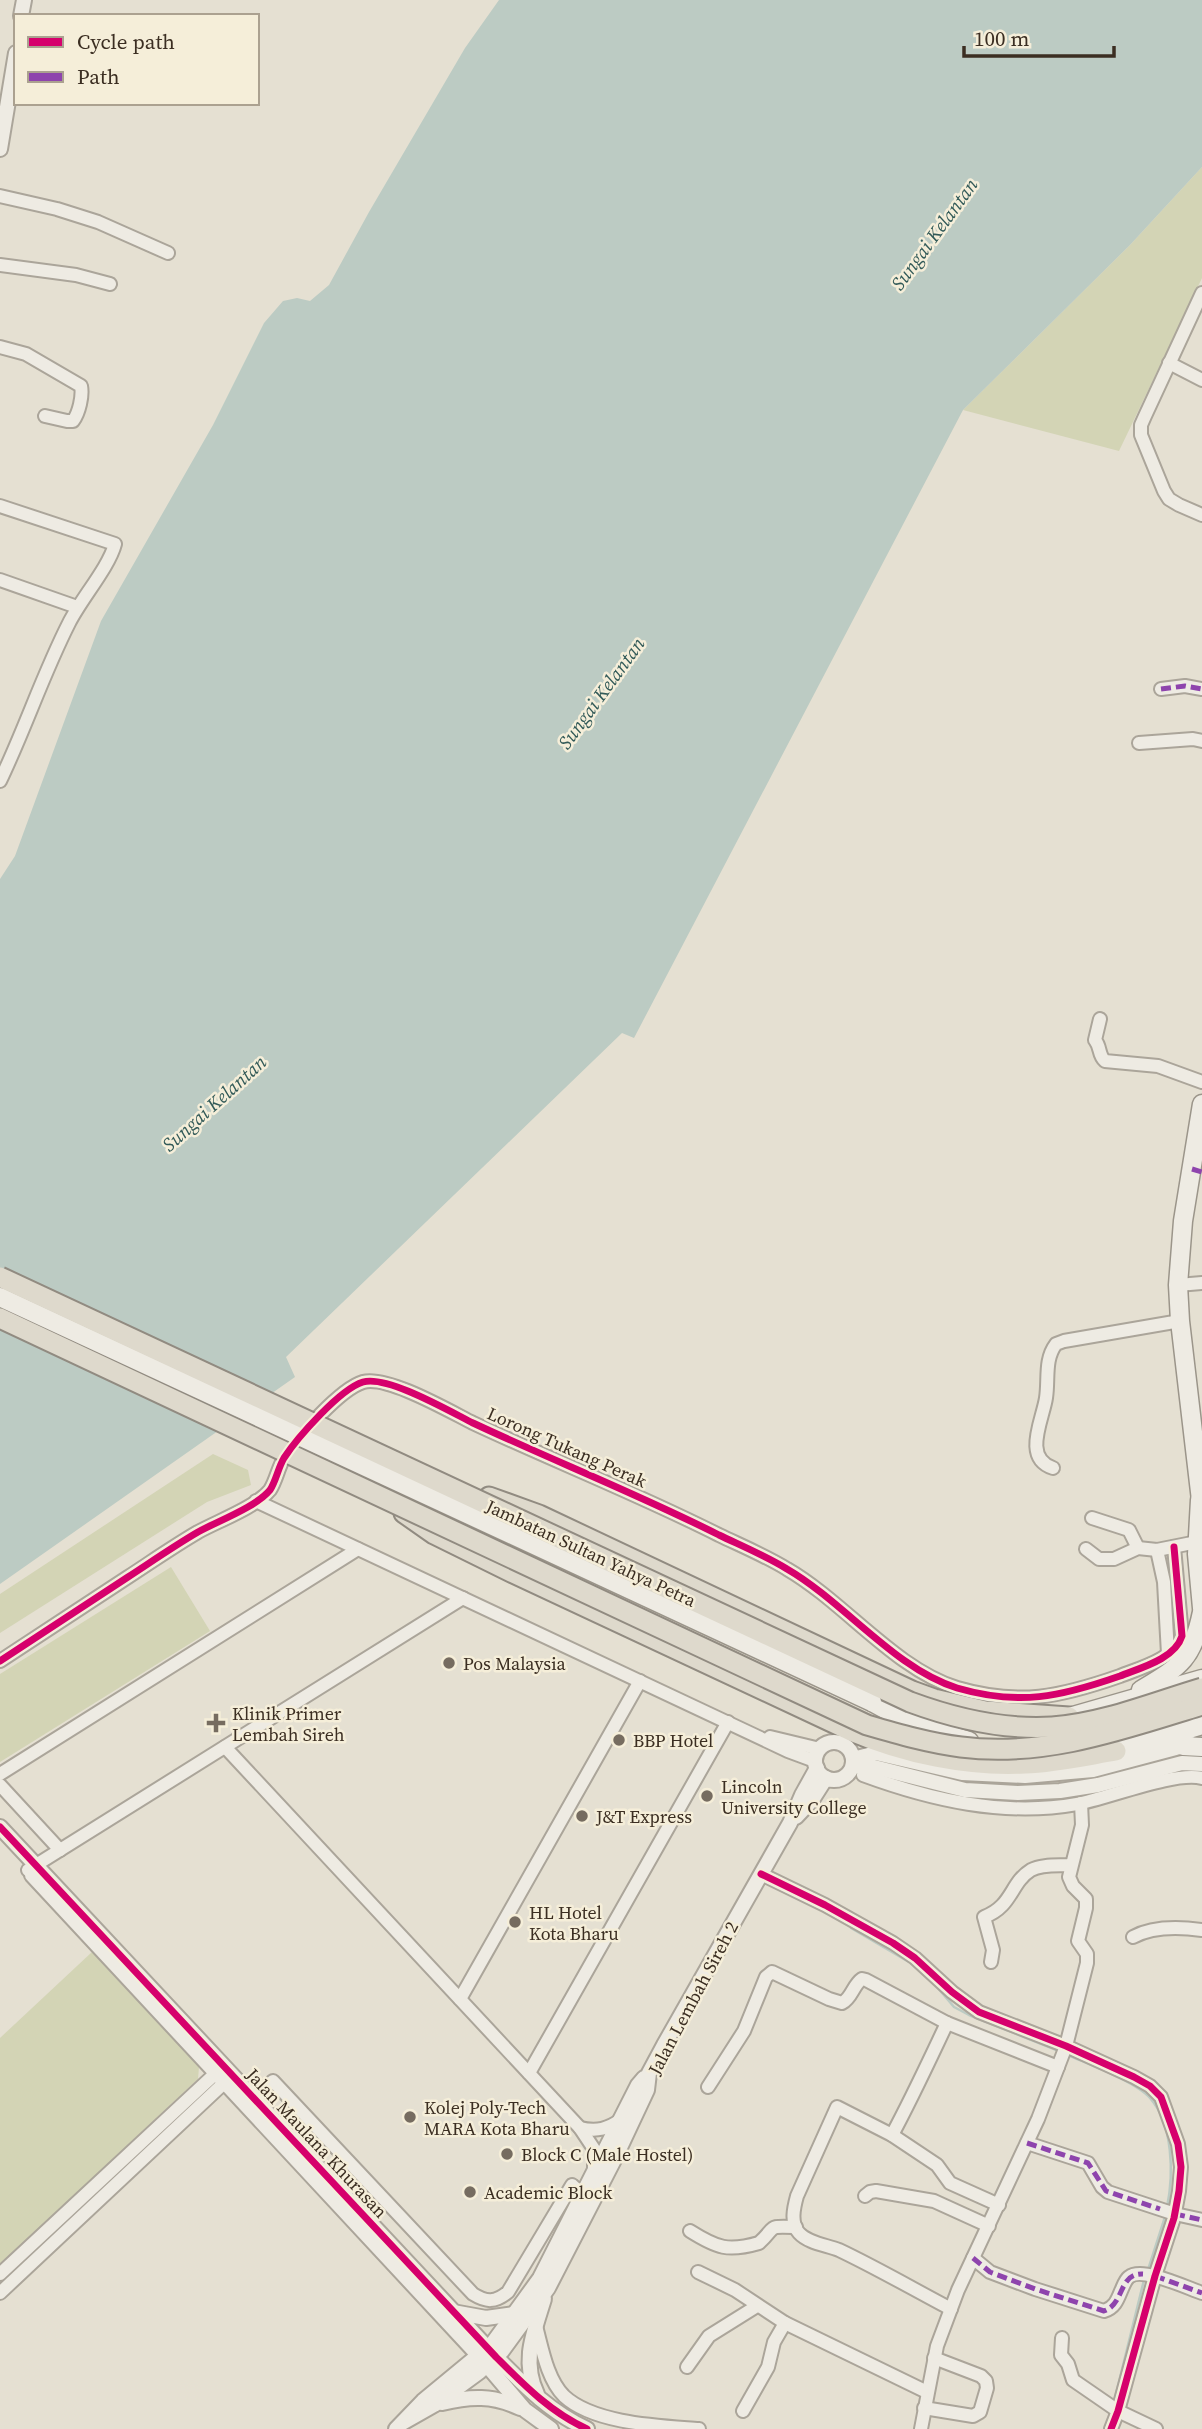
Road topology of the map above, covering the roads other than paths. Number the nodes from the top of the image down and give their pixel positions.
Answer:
1 (14, 65) edge
2 (0, 149) edge
3 (0, 196) edge
4 (167, 253) dead end
5 (0, 265) edge
6 (110, 284) dead end
7 (1202, 293) edge
8 (0, 347) edge
9 (1168, 363) junction
10 (1202, 380) edge
11 (45, 416) dead end
12 (0, 506) edge
13 (1202, 515) edge
14 (0, 580) edge
15 (77, 607) junction
16 (1202, 688) edge
17 (1161, 689) dead end
18 (1202, 741) edge
19 (1139, 743) dead end
20 (5, 761) edge
21 (0, 781) edge
22 (1100, 1020) dead end
23 (1202, 1082) edge
24 (1202, 1104) edge
25 (1197, 1170) edge
26 (0, 1278) edge
27 (1202, 1283) edge
28 (1178, 1285) junction
29 (0, 1297) edge
30 (0, 1318) edge
31 (1180, 1321) junction
32 (1197, 1431) edge
33 (399, 1463) junction
34 (1053, 1468) dead end
35 (383, 1499) junction
36 (256, 1501) junction
37 (1201, 1505) edge
38 (1091, 1518) dead end
39 (1197, 1542) junction
40 (1174, 1547) junction
41 (1138, 1548) junction
42 (358, 1549) junction
43 (1086, 1549) dead end
44 (1157, 1550) junction
45 (463, 1598) junction
46 (1202, 1610) edge
47 (1168, 1654) junction
48 (0, 1661) edge
49 (1202, 1679) edge
50 (640, 1681) junction
51 (1202, 1688) edge
52 (1123, 1701) junction
53 (872, 1702) junction
54 (1202, 1705) edge
55 (1069, 1717) junction
56 (728, 1721) junction
57 (1202, 1725) edge
58 (1202, 1741) edge
59 (1183, 1746) junction
60 (1202, 1746) edge
61 (225, 1747) junction
62 (1116, 1751) junction
63 (819, 1764) junction
64 (1202, 1765) edge
65 (856, 1767) junction
66 (0, 1774) edge
67 (1202, 1778) edge
68 (0, 1785) edge
69 (1081, 1803) junction
70 (0, 1827) edge
71 (0, 1841) edge
72 (60, 1850) junction
73 (1071, 1866) junction
74 (31, 1867) junction
75 (761, 1874) junction
76 (1202, 1930) edge
77 (1133, 1937) dead end
78 (991, 1962) dead end
79 (460, 2000) junction
80 (947, 2023) junction
81 (1065, 2048) junction
82 (1058, 2067) junction
83 (529, 2073) junction
84 (649, 2073) junction
85 (220, 2078) junction
86 (708, 2087) dead end
87 (254, 2098) junction
88 (622, 2118) junction
89 (580, 2128) junction
90 (892, 2135) junction
91 (1027, 2143) junction
92 (593, 2175) junction
93 (583, 2195) junction
94 (865, 2196) dead end
95 (999, 2205) junction
96 (1175, 2214) junction
97 (1202, 2220) edge
98 (989, 2226) junction
99 (796, 2227) junction
100 (690, 2231) dead end
101 (973, 2258) junction
102 (526, 2262) junction
103 (698, 2272) dead end
104 (0, 2274) edge
105 (1149, 2275) junction
106 (548, 2288) junction
107 (0, 2293) edge
108 (1202, 2293) edge
109 (757, 2306) junction
110 (951, 2309) junction
111 (453, 2312) junction
112 (514, 2314) junction
113 (785, 2323) junction
114 (536, 2326) junction
115 (452, 2328) junction
116 (1062, 2338) dead end
117 (487, 2357) junction
118 (934, 2358) junction
119 (687, 2367) dead end
120 (448, 2381) junction
121 (927, 2392) junction
122 (540, 2401) junction
123 (435, 2405) junction
124 (924, 2408) junction
125 (1114, 2408) junction
126 (525, 2410) junction
127 (743, 2411) dead end
128 (400, 2426) edge
129 (551, 2429) edge
130 (587, 2429) edge
131 (699, 2429) edge
132 (921, 2429) edge
133 (1111, 2429) edge
134 (1156, 2429) edge

1 - 2 street
3 - 4 street
5 - 6 street
7 - 9 street
8 - 11 street
9 - 10 street
9 - 13 street
12 - 15 street
14 - 15 street
15 - 20 street
16 - 17 street
18 - 19 street
20 - 21 street
22 - 23 street
24 - 25 main road
25 - 28 main road
26 - 33 highway, Jambatan Sultan Yahya Petra, bridge
27 - 28 street
28 - 31 main road
29 - 53 main road, Jambatan Sultan Yahya Petra, bridge
30 - 35 highway, bridge
31 - 32 main road
31 - 34 street
32 - 37 main road
33 - 51 highway, Jambatan Sultan Yahya Petra, bridge
33 - 55 highway, bridge
35 - 54 highway, bridge
35 - 62 highway, bridge
36 - 42 street
36 - 47 street, Lorong Tukang Perak
36 - 48 street, Lorong Tukang Perak
37 - 39 main road
38 - 41 street
39 - 40 street
39 - 46 main road
40 - 44 street
40 - 47 street
41 - 43 street
41 - 44 street
42 - 45 street
42 - 66 street
44 - 47 street
45 - 50 street
45 - 61 street
46 - 52 main road
49 - 52 main road
50 - 56 street
50 - 79 street
52 - 55 main road
53 - 55 main road
53 - 62 main road
56 - 63 street
56 - 83 street
57 - 62 main road
58 - 59 street
59 - 60 main road
59 - 65 street
61 - 72 street
61 - 79 street
63 - 65 street
63 - 65 street
63 - 75 street, Jalan Lembah Sireh 2
64 - 65 street
65 - 69 street
67 - 69 street
68 - 72 street
69 - 73 street
70 - 74 street
71 - 74 street, Jalan Maulana Khurasan
72 - 74 street
73 - 78 street
73 - 81 street
74 - 85 street, Jalan Maulana Khurasan
74 - 87 street, Jalan Maulana Khurasan
75 - 81 street
75 - 84 street, Jalan Lembah Sireh 2
76 - 77 street
79 - 83 street
80 - 82 street
80 - 86 street
80 - 90 street
81 - 82 street
81 - 96 street
82 - 91 street
83 - 89 street
84 - 88 street
84 - 106 street, Jalan Lembah Sireh 2
85 - 104 street
85 - 107 street
85 - 115 street, Jalan Maulana Khurasan
87 - 102 street
87 - 111 street, Jalan Maulana Khurasan
88 - 89 street
88 - 92 street
89 - 92 street
90 - 95 street
90 - 99 street
91 - 95 street
91 - 96 street
92 - 93 street
93 - 102 street
93 - 112 street
94 - 98 street
95 - 98 street
96 - 97 street
96 - 105 street
98 - 101 street
99 - 100 street
99 - 110 street
101 - 105 street
101 - 110 street
102 - 112 street
103 - 109 street
105 - 108 street
105 - 125 street
106 - 114 street
106 - 117 street
109 - 113 street
109 - 119 street
110 - 118 street
111 - 112 street
111 - 117 street, Jalan Maulana Khurasan
112 - 117 street
113 - 121 street
113 - 127 street
114 - 122 street
114 - 131 street
115 - 117 street, Jalan Maulana Khurasan
115 - 120 street
116 - 125 street
117 - 120 street
117 - 122 street, Jalan Maulana Khurasan
117 - 123 street
117 - 126 street, Jalan Maulana Khurasan
118 - 121 street
118 - 124 street
120 - 128 street
121 - 124 street
122 - 130 street, Jalan Maulana Khurasan
123 - 126 street
123 - 128 street
124 - 132 street
125 - 133 street
125 - 134 street
126 - 129 street, Jalan Maulana Khurasan

